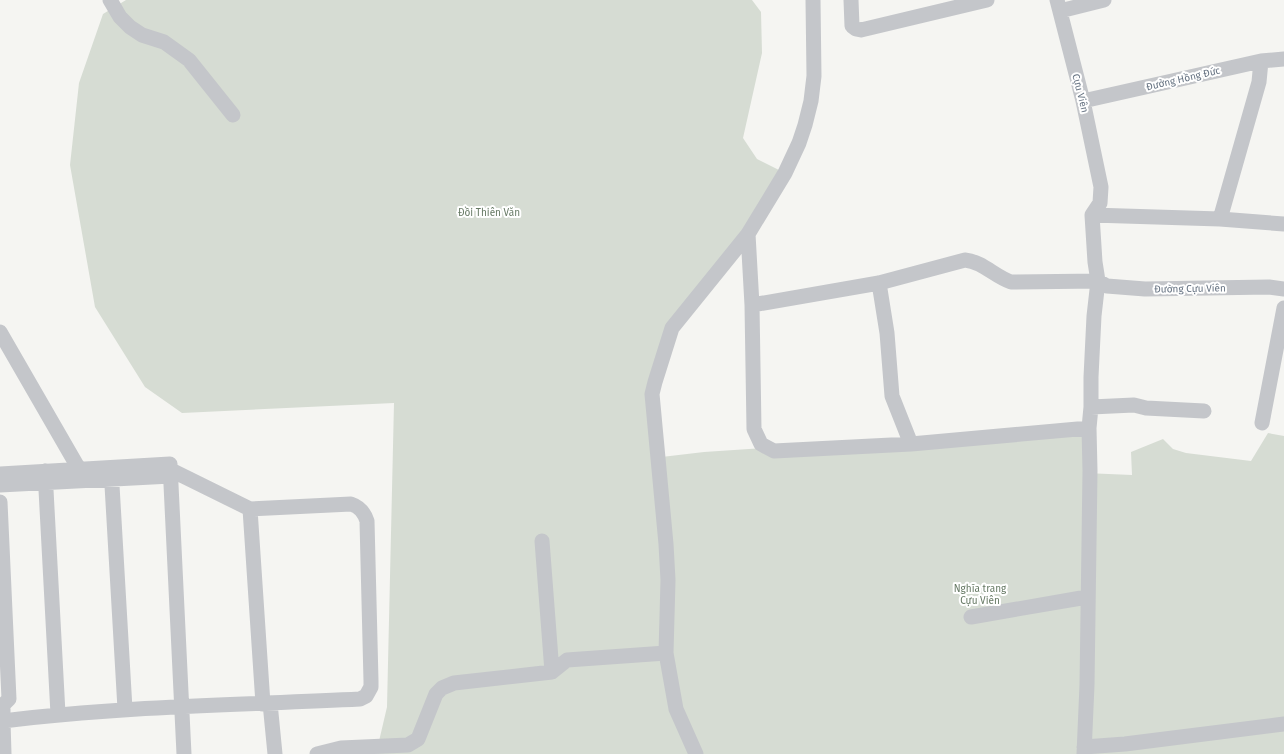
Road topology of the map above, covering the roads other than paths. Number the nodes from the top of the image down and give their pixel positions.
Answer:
1 (110, 0) edge
2 (813, 0) edge
3 (851, 0) edge
4 (987, 0) edge
5 (1104, 0) edge
6 (1058, 5) edge
7 (1284, 59) edge
8 (1262, 61) junction
9 (1083, 101) junction
10 (233, 115) dead end
11 (1092, 215) junction
12 (1220, 219) junction
13 (1284, 224) edge
14 (748, 234) junction
15 (1098, 281) junction
16 (879, 283) junction
17 (1284, 290) edge
18 (752, 306) junction
19 (1284, 308) edge
20 (0, 332) edge
21 (1091, 407) junction
22 (1204, 411) dead end
23 (1262, 423) dead end
24 (1089, 428) junction
25 (911, 444) junction
26 (79, 469) junction
27 (171, 470) junction
28 (0, 474) edge
29 (111, 474) junction
30 (46, 477) junction
31 (0, 485) edge
32 (0, 502) edge
33 (250, 509) junction
34 (542, 541) dead end
35 (1088, 597) junction
36 (971, 617) dead end
37 (666, 653) junction
38 (552, 672) junction
39 (1, 704) edge
40 (266, 704) junction
41 (183, 707) junction
42 (125, 709) junction
43 (58, 714) junction
44 (1, 721) edge
45 (1284, 724) edge
46 (1084, 751) edge
47 (4, 754) edge
48 (184, 754) edge
49 (275, 754) edge
50 (317, 754) edge
51 (696, 754) edge

1 - 10 street
2 - 14 street
3 - 4 street
5 - 6 street
6 - 9 street, Cựu Viên
7 - 8 street, Đường Hồng Đức
8 - 9 street, Đường Hồng Đức
8 - 12 street
9 - 11 street, Cựu Viên
11 - 12 street
11 - 15 street
12 - 13 street
14 - 18 street
14 - 37 street
15 - 16 street, Đường Cựu Viên
15 - 17 street, Đường Cựu Viên
15 - 21 street
16 - 18 street, Đường Cựu Viên
16 - 25 street
18 - 25 street
19 - 23 street
20 - 26 street
21 - 22 street
21 - 24 street
24 - 25 street
24 - 35 street
26 - 29 street
26 - 30 street
27 - 29 street
27 - 33 street
27 - 41 street
28 - 30 street
29 - 30 street
29 - 42 street
30 - 31 street
30 - 43 street
32 - 39 street
33 - 40 street
33 - 40 street
34 - 38 street
35 - 36 street
35 - 46 street
37 - 38 street
37 - 51 street
38 - 50 street
39 - 44 street
40 - 41 street
40 - 49 street
41 - 42 street
41 - 48 street
42 - 43 street
43 - 44 street
44 - 47 street
45 - 46 street

